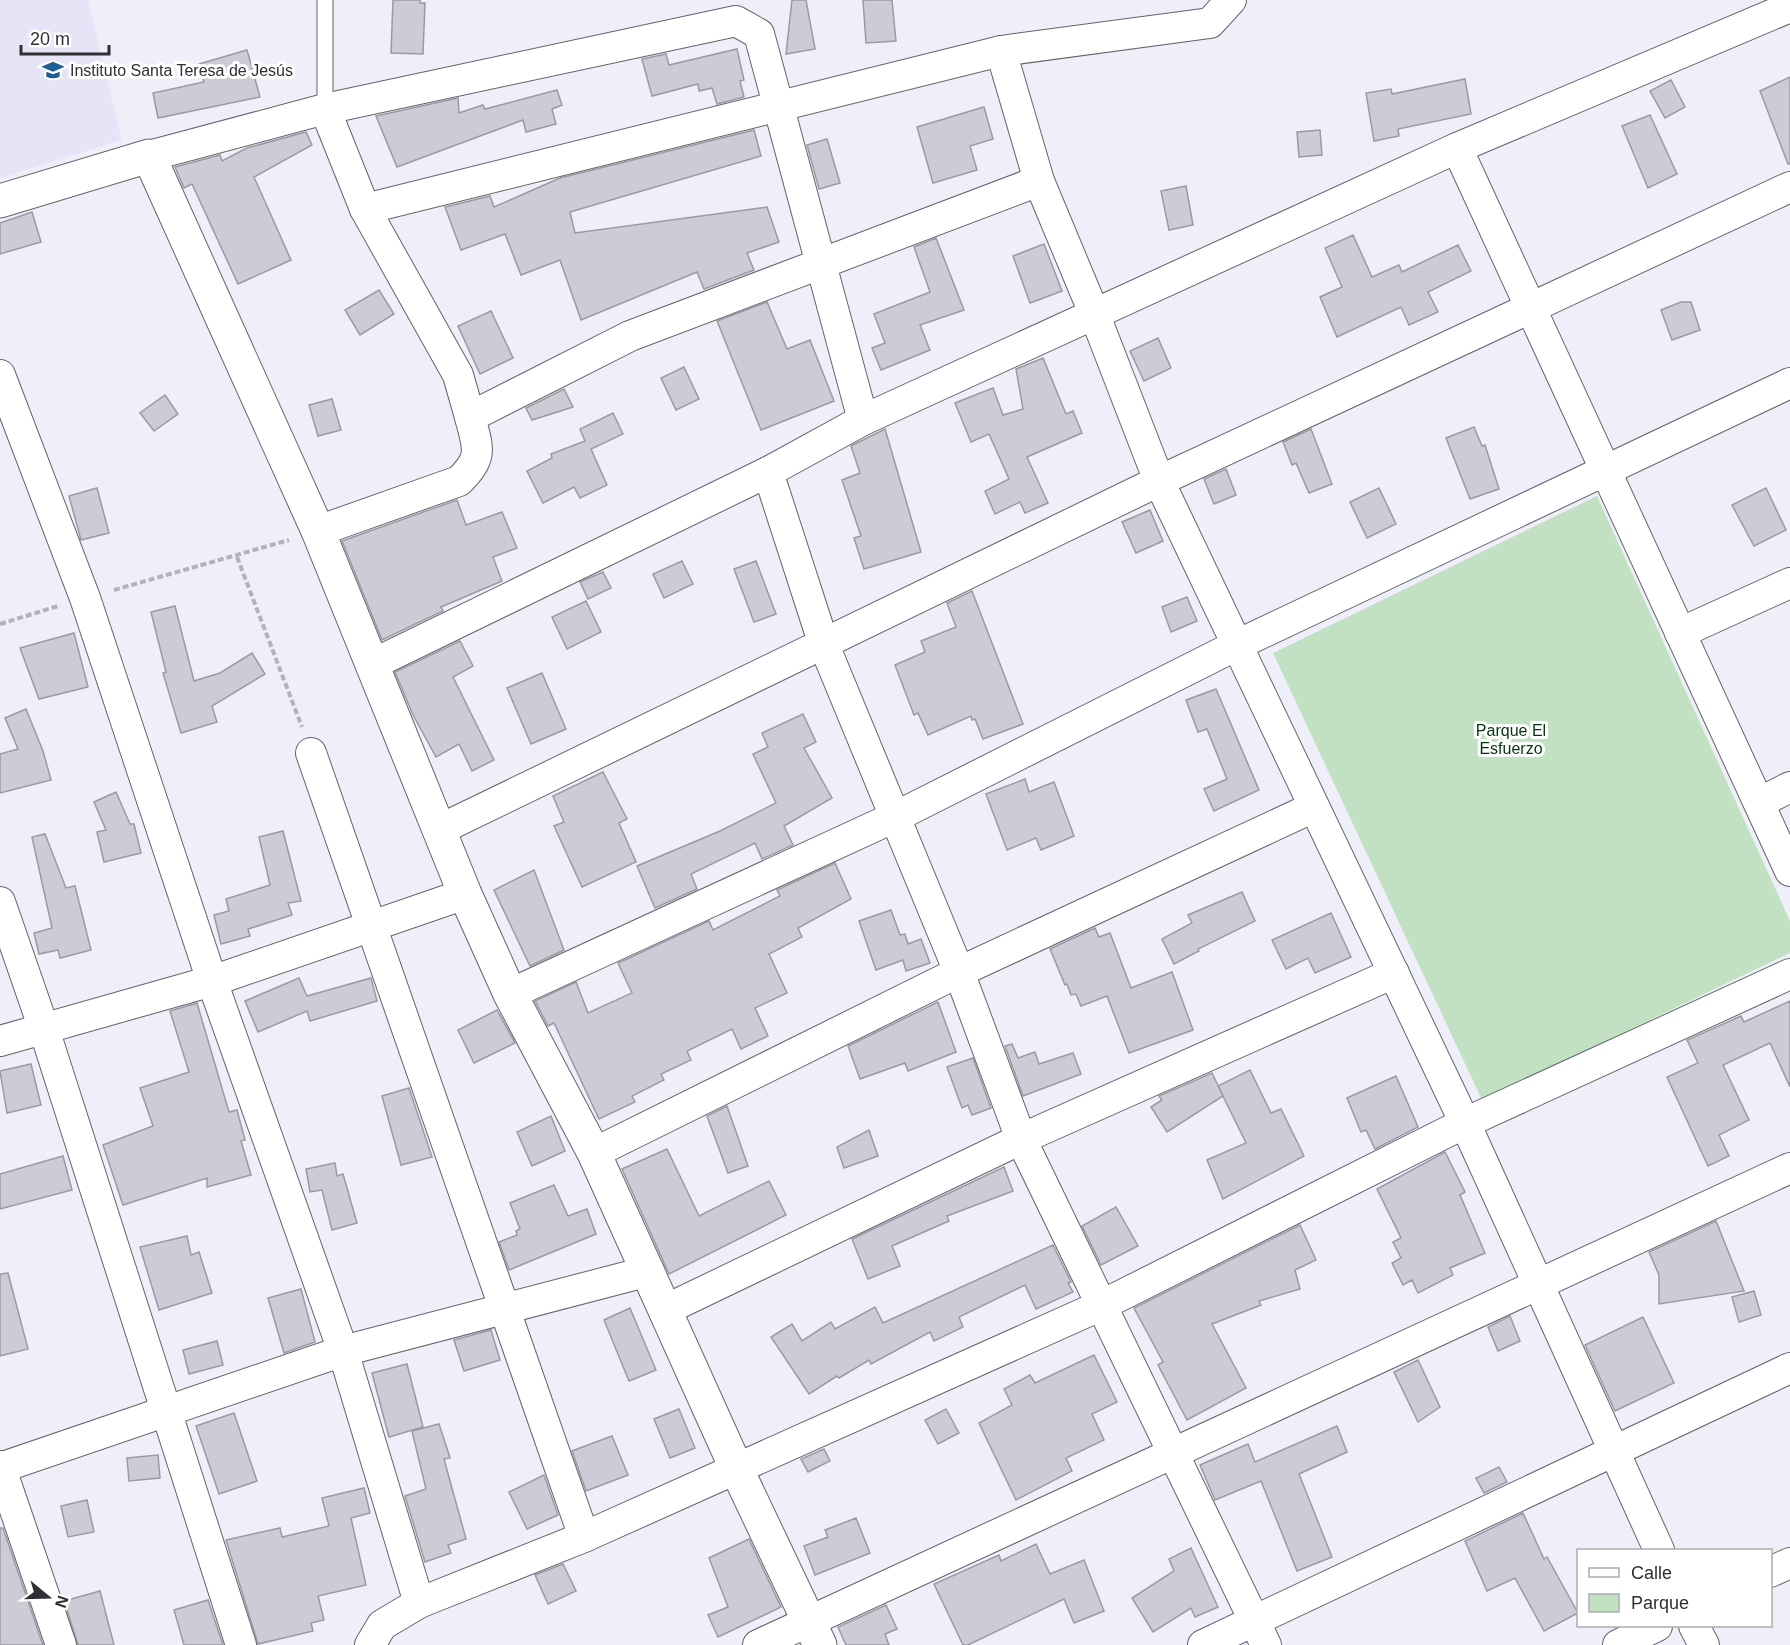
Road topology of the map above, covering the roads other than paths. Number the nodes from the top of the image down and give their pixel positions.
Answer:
1 (325, 0) edge
2 (1231, 0) edge
3 (1790, 7) edge
4 (1001, 51) junction
5 (777, 106) junction
6 (325, 109) junction
7 (1457, 148) junction
8 (149, 156) junction
9 (1039, 181) junction
10 (1790, 187) edge
11 (0, 201) edge
12 (365, 209) junction
13 (822, 265) junction
14 (1532, 309) junction
15 (1094, 313) junction
16 (0, 375) edge
17 (1790, 383) edge
18 (470, 417) junction
19 (863, 420) junction
20 (1605, 470) junction
21 (768, 472) junction
22 (1159, 481) junction
23 (318, 531) junction
24 (1790, 583) edge
25 (1680, 633) junction
26 (824, 645) junction
27 (1237, 645) junction
28 (371, 665) junction
29 (311, 753) road end
30 (1790, 787) edge
31 (1759, 803) junction
32 (1314, 807) junction
33 (897, 816) junction
34 (441, 829) junction
35 (1790, 871) edge
36 (465, 894) junction
37 (0, 902) edge
38 (372, 924) junction
39 (959, 972) junction
40 (1394, 974) junction
41 (1790, 974) edge
42 (212, 981) junction
43 (510, 994) junction
44 (44, 1029) junction
45 (0, 1041) edge
46 (1466, 1123) junction
47 (1021, 1139) junction
48 (594, 1153) junction
49 (1790, 1168) edge
50 (649, 1271) junction
51 (1537, 1283) junction
52 (1102, 1305) junction
53 (502, 1309) junction
54 (665, 1310) junction
55 (343, 1351) junction
56 (1790, 1368) edge
57 (167, 1410) junction
58 (1612, 1452) junction
59 (1173, 1453) junction
60 (0, 1467) edge
61 (737, 1470) junction
62 (584, 1537) junction
63 (1658, 1549) edge
64 (1790, 1563) edge
65 (1772, 1571) edge
66 (419, 1603) junction
67 (1655, 1627) edge
68 (1695, 1627) edge
69 (814, 1633) edge
70 (1260, 1633) edge
71 (61, 1645) edge
72 (241, 1645) edge
73 (370, 1645) edge
74 (758, 1645) edge
75 (1203, 1645) edge
76 (1618, 1645) edge
77 (1704, 1645) edge

1 - 6 lane
2 - 4 street
3 - 7 street
4 - 5 street
4 - 9 street
5 - 6 street
5 - 12 street
5 - 13 street
6 - 8 street
6 - 12 street
7 - 14 street
7 - 15 street
8 - 11 street
8 - 23 street
9 - 13 street
9 - 15 street
10 - 14 street
12 - 18 street
13 - 18 street
13 - 19 street
14 - 20 street
14 - 22 street
15 - 19 street
15 - 22 street
16 - 42 street
17 - 20 street
18 - 23 street
19 - 21 street
20 - 25 street
20 - 27 street
21 - 26 street
21 - 28 street
22 - 26 street
22 - 27 street
23 - 28 street
24 - 25 street
25 - 31 street
26 - 33 street
26 - 34 street
27 - 32 street
27 - 33 street
28 - 34 street
29 - 38 street
30 - 31 street
31 - 35 street
32 - 39 street
32 - 40 street
33 - 39 street
33 - 43 street
34 - 36 street
36 - 38 street
36 - 43 street
37 - 44 street
38 - 42 street
38 - 53 street
39 - 47 street
39 - 48 street
40 - 46 street
40 - 47 street
41 - 46 street
42 - 44 street
42 - 55 street
43 - 48 street
44 - 45 street
44 - 57 street
46 - 51 street
46 - 52 street
47 - 52 street
47 - 54 street
48 - 50 street
49 - 51 street
50 - 53 street
50 - 54 street
51 - 58 street
51 - 59 street
52 - 59 street
52 - 61 street
53 - 55 street
53 - 62 street
54 - 61 street
55 - 57 street
55 - 66 street
56 - 58 street
57 - 60 street
57 - 72 street
58 - 63 street
58 - 70 street
59 - 69 street
59 - 70 street
60 - 71 street
61 - 62 street
61 - 69 street
62 - 66 street
64 - 65 street
66 - 73 street
67 - 76 street
68 - 77 street
69 - 74 street
70 - 75 street

